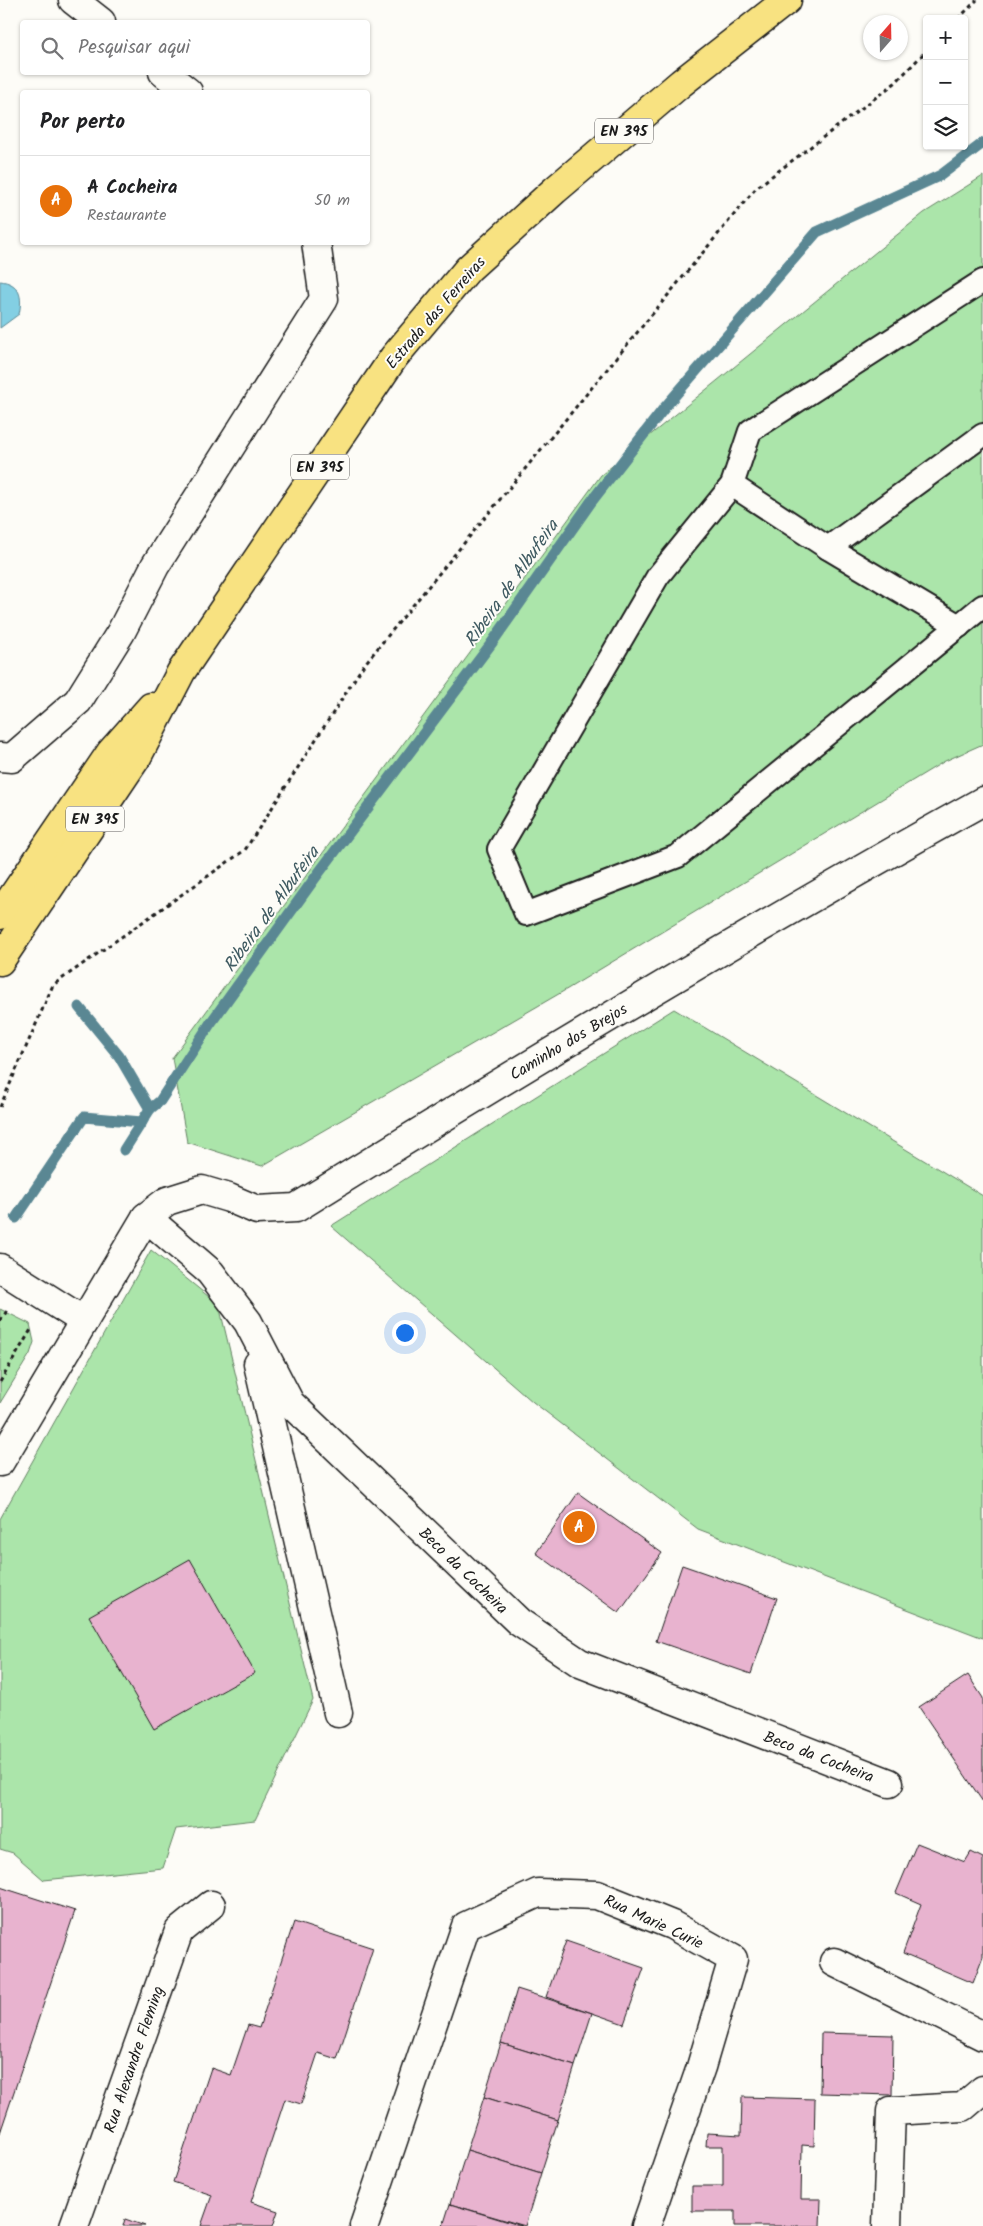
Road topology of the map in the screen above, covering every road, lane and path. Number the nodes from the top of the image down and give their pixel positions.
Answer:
1 (73, 0) edge
2 (788, 0) edge
3 (977, 0) edge
4 (962, 15) edge
5 (98, 20) edge
6 (923, 54) edge
7 (167, 75) edge
8 (186, 90) edge
9 (316, 245) edge
10 (983, 281) edge
11 (983, 435) edge
12 (732, 485) junction
13 (828, 548) junction
14 (983, 606) edge
15 (959, 626) junction
16 (182, 672) junction
17 (0, 757) edge
18 (983, 801) edge
19 (0, 915) edge
20 (0, 961) edge
21 (0, 1107) edge
22 (146, 1217) junction
23 (0, 1268) edge
24 (48, 1300) junction
25 (84, 1321) junction
26 (248, 1322) junction
27 (0, 1382) edge
28 (0, 1462) edge
29 (338, 1713) dead end
30 (889, 1783) dead end
31 (211, 1905) dead end
32 (834, 1962) dead end
33 (983, 2036) edge
34 (983, 2090) edge
35 (74, 2226) edge
36 (364, 2226) edge
37 (646, 2226) edge
38 (887, 2226) edge

1 - 5 street
2 - 16 main road, Estrada das Ferreiras / EN 395
3 - 4 path
6 - 21 path
7 - 8 street
9 - 17 street
10 - 12 lane
11 - 13 lane
12 - 13 lane
12 - 15 lane
13 - 15 lane
14 - 15 lane
16 - 19 main road, EN 395
16 - 20 main road, EN 395
18 - 22 street, Caminho dos Brejos
22 - 25 street
22 - 26 street, Beco da Cocheira
23 - 24 street
24 - 25 street
24 - 27 path
25 - 28 street
26 - 29 street
26 - 30 street, Beco da Cocheira
31 - 35 street, Rua Alexandre Fleming
32 - 33 street
34 - 38 street
36 - 37 street, Rua Marie Curie

